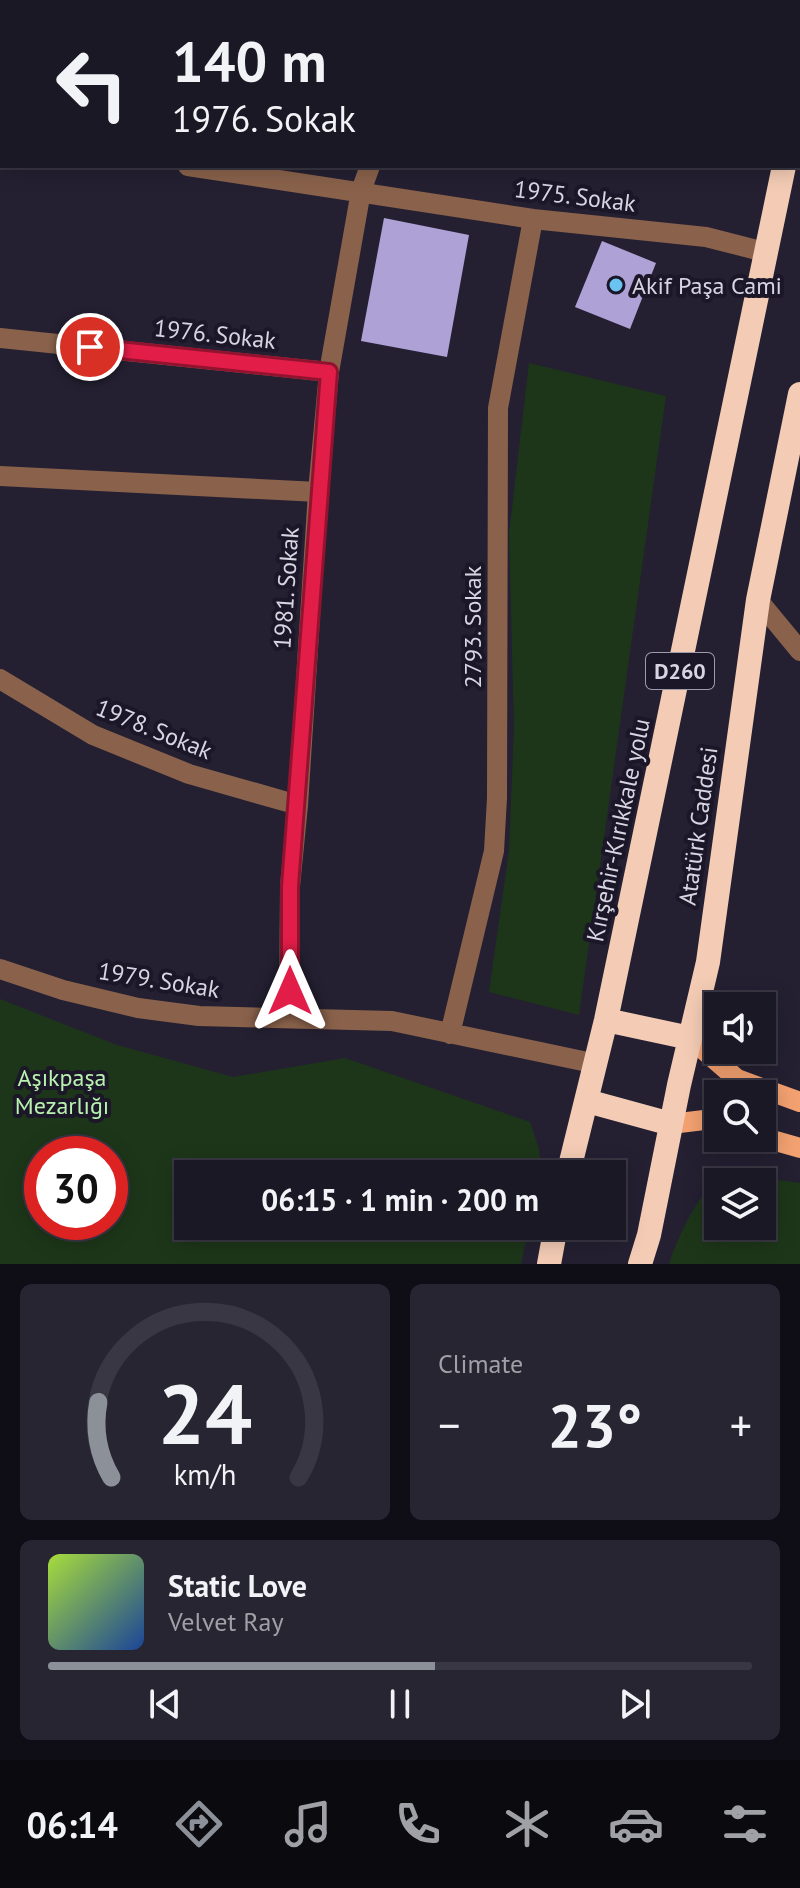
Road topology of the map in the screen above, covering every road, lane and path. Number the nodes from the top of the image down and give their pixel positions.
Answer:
1 (202, 168) edge
2 (369, 168) edge
3 (784, 168) edge
4 (361, 191) junction
5 (533, 219) junction
6 (765, 252) junction
7 (0, 338) edge
8 (329, 372) junction
9 (800, 394) edge
10 (0, 476) edge
11 (318, 492) junction
12 (758, 600) junction
13 (800, 651) edge
14 (0, 679) edge
15 (298, 805) junction
16 (0, 969) edge
17 (289, 1018) junction
18 (606, 1020) junction
19 (450, 1034) junction
20 (690, 1038) junction
21 (597, 1064) junction
22 (587, 1101) junction
23 (800, 1102) edge
24 (704, 1120) edge
25 (671, 1124) junction
26 (776, 1141) edge
27 (800, 1148) edge
28 (572, 1160) edge
29 (553, 1240) edge
30 (549, 1264) edge
31 (640, 1264) edge

1 - 4 street, 1975. Sokak
2 - 4 street, 1981. Sokak
3 - 6 highway, Kırşehir-Kırıkkale yolu / D260
4 - 5 street, 1975. Sokak
4 - 8 street, 1981. Sokak
5 - 6 street, 1975. Sokak
5 - 19 street, 2793. Sokak
6 - 18 highway, Kırşehir-Kırıkkale yolu / D260
7 - 8 street, 1976. Sokak
8 - 11 street, 1981. Sokak
9 - 12 highway, Atatürk Caddesi / D260
10 - 11 street
11 - 15 street, 1981. Sokak
12 - 13 street
12 - 20 highway, Atatürk Caddesi / D260
14 - 15 street, 1978. Sokak
15 - 17 street, 1981. Sokak
16 - 17 street, 1979. Sokak
17 - 19 street, 1979. Sokak
18 - 20 highway
18 - 21 highway, Kırşehir-Kırıkkale yolu / D260
19 - 21 street, 1979. Sokak
20 - 23 main road
20 - 25 highway, Atatürk Caddesi / D260
21 - 22 highway, Kırşehir-Kırıkkale yolu / D260
22 - 25 highway
22 - 28 highway, Kırşehir-Kırıkkale yolu / D260
24 - 25 main road
25 - 31 highway, Atatürk Caddesi / D260
26 - 27 main road
29 - 30 highway

